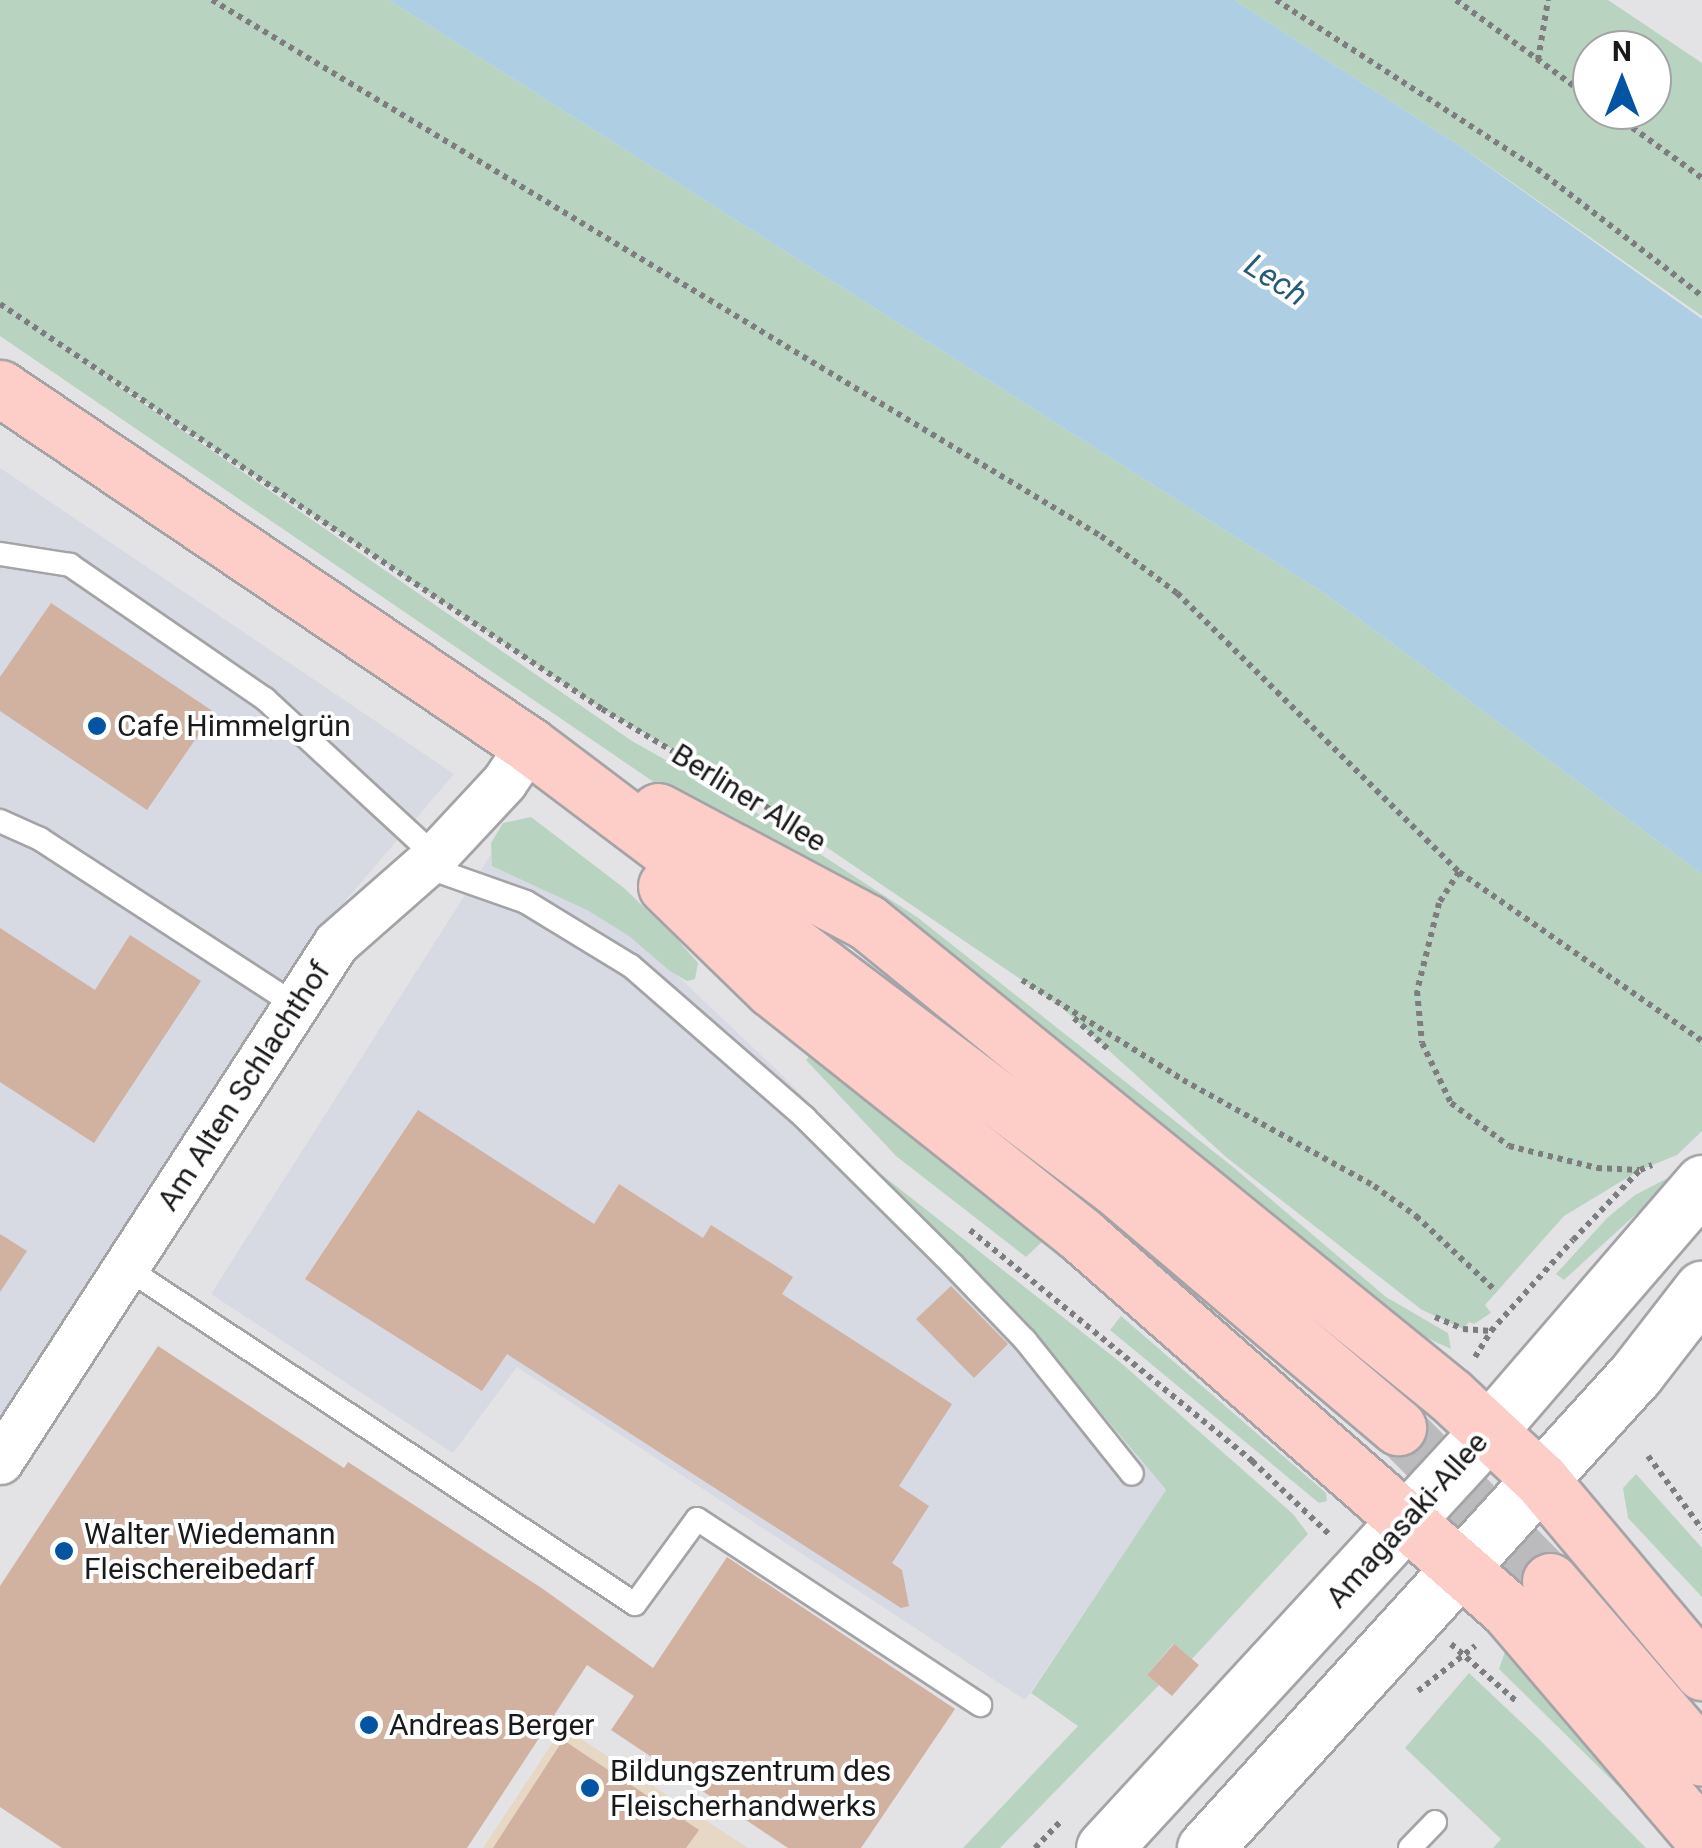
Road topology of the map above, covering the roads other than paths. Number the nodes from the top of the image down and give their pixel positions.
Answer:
1 (0, 388) edge
2 (0, 554) edge
3 (538, 753) junction
4 (0, 821) edge
5 (429, 861) junction
6 (297, 1006) junction
7 (1702, 1183) edge
8 (125, 1267) junction
9 (1702, 1289) edge
10 (1398, 1427) tunnel mouth
11 (1490, 1429) junction
12 (0, 1461) edge
13 (1132, 1474) dead end
14 (1541, 1480) junction
15 (1406, 1521) junction
16 (1461, 1568) junction
17 (1550, 1580) tunnel mouth
18 (1702, 1672) edge
19 (980, 1705) dead end
20 (1702, 1758) edge
21 (1435, 1822) dead end
22 (1702, 1837) edge
23 (1104, 1848) edge
24 (1205, 1848) edge
25 (1410, 1848) edge

1 - 3 main road
2 - 5 lane
3 - 5 street, Am Alten Schlachthof
3 - 10 main road
3 - 11 main road
3 - 15 main road
4 - 6 lane
5 - 6 street, Am Alten Schlachthof
5 - 13 lane
6 - 8 street, Am Alten Schlachthof
7 - 11 main road, Amagasaki-Allee
8 - 12 street, Am Alten Schlachthof
8 - 19 lane
9 - 14 main road
11 - 14 main road
11 - 15 main road, Amagasaki-Allee
14 - 16 main road
14 - 18 main road
15 - 16 main road
15 - 23 main road, Amagasaki-Allee
16 - 22 main road
16 - 24 main road
17 - 20 main road
21 - 25 lane

